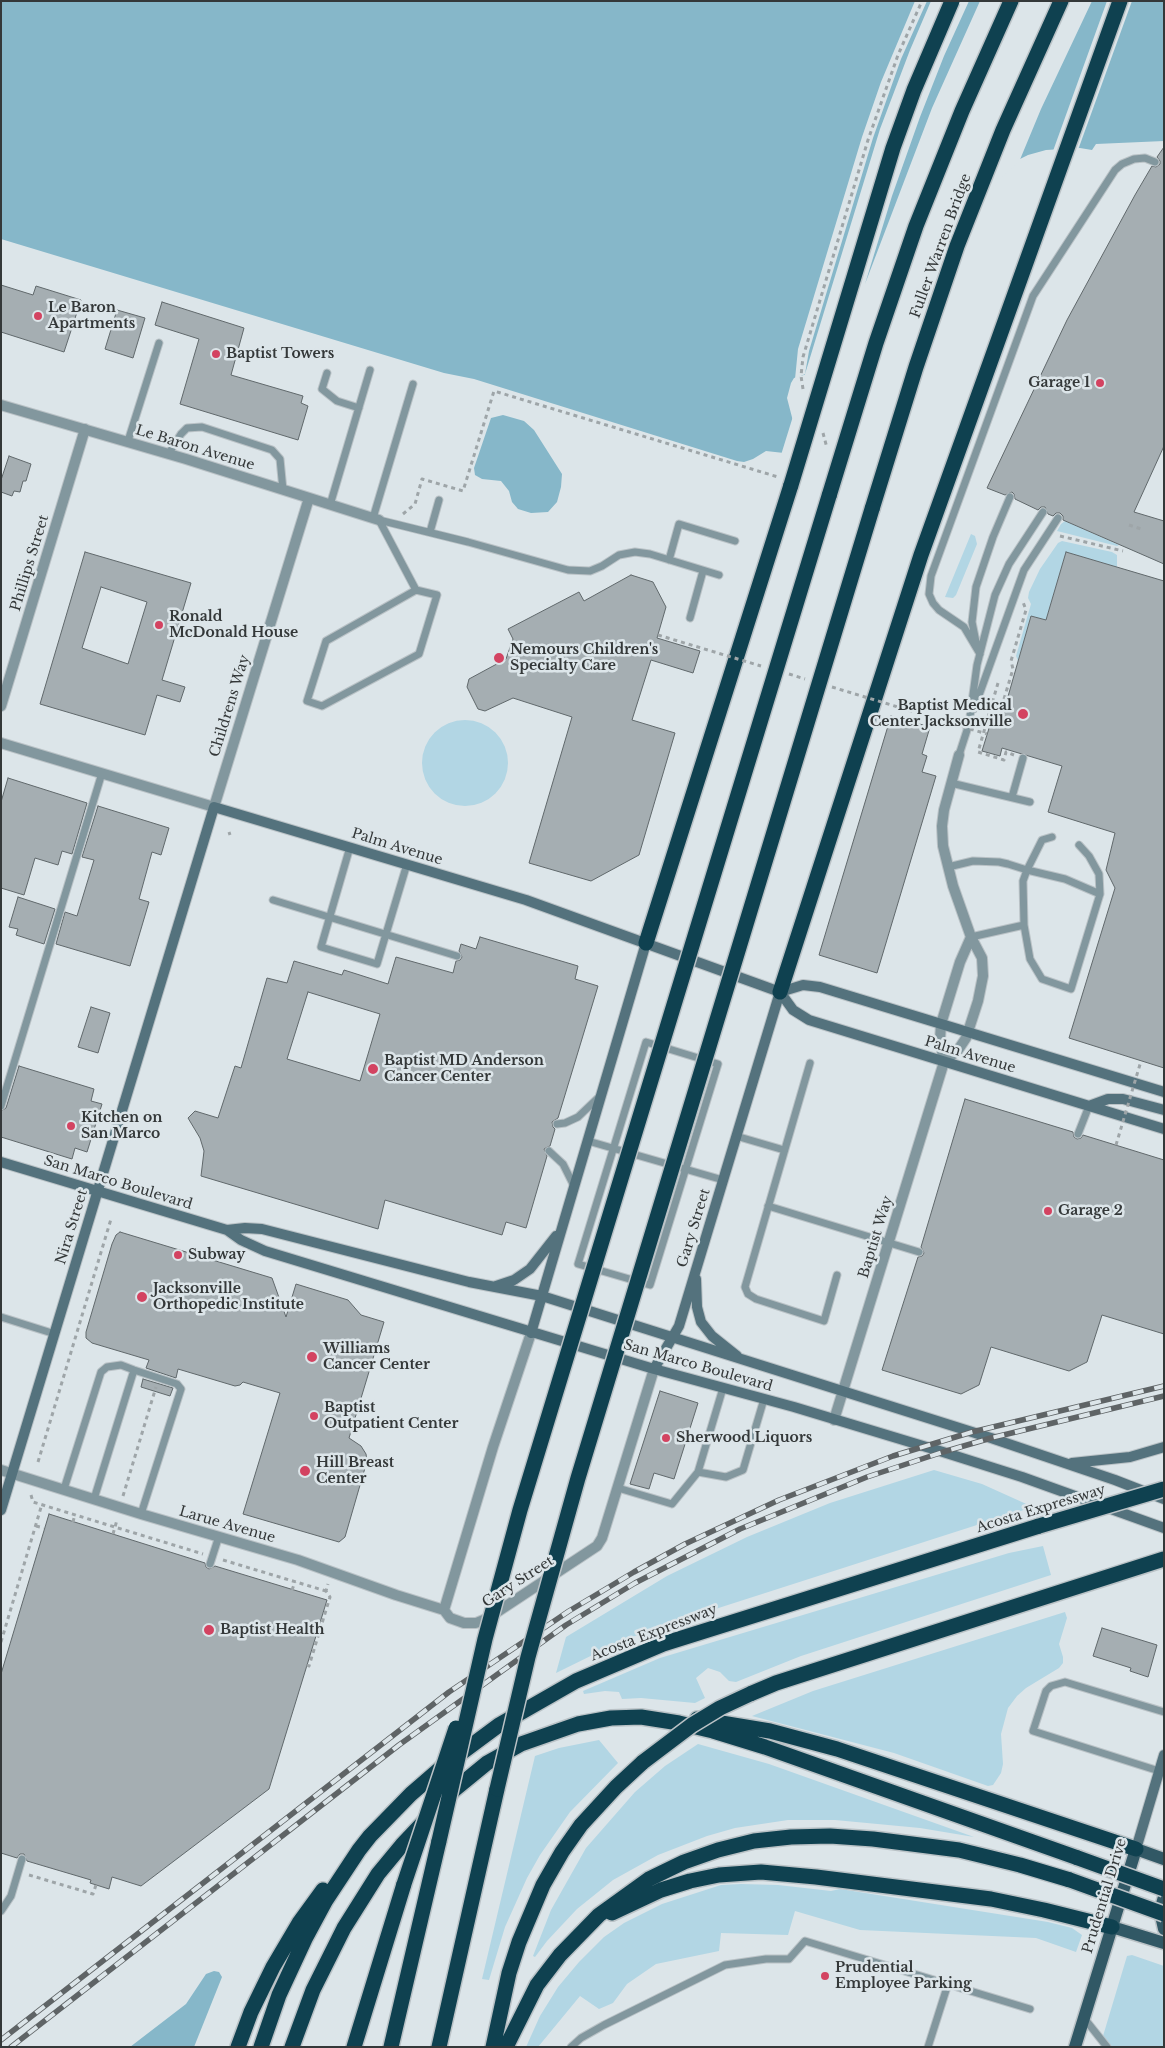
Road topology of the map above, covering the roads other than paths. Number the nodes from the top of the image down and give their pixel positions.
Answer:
1 (952, 1) edge
2 (1011, 1) edge
3 (1062, 1) edge
4 (1120, 1) edge
5 (1155, 162) dead end
6 (159, 342) dead end
7 (370, 370) dead end
8 (327, 373) dead end
9 (414, 384) dead end
10 (1, 404) edge
11 (359, 408) junction
12 (85, 429) junction
13 (128, 442) junction
14 (169, 454) junction
15 (283, 490) junction
16 (1010, 497) dead end
17 (308, 498) junction
18 (439, 500) dead end
19 (330, 505) junction
20 (1043, 512) dead end
21 (1058, 518) dead end
22 (376, 519) junction
23 (430, 532) junction
24 (735, 541) dead end
25 (669, 560) junction
26 (703, 571) junction
27 (719, 576) dead end
28 (416, 590) junction
29 (690, 618) dead end
30 (980, 654) junction
31 (1, 706) edge
32 (968, 724) junction
33 (1, 743) edge
34 (959, 756) joint
35 (1020, 757) road end
36 (102, 773) junction
37 (951, 783) junction
38 (1012, 797) junction
39 (1030, 802) dead end
40 (214, 807) junction
41 (1052, 837) dead end
42 (1078, 845) dead end
43 (350, 847) junction
44 (407, 864) junction
45 (948, 867) junction
46 (1027, 870) junction
47 (1100, 894) junction
48 (273, 900) dead end
49 (330, 917) junction
50 (1024, 925) junction
51 (386, 934) junction
52 (971, 937) junction
53 (646, 943) junction
54 (457, 956) dead end
55 (780, 992) junction
56 (941, 1024) junction
57 (969, 1032) junction
58 (944, 1062) junction
59 (810, 1063) dead end
60 (602, 1092) junction
61 (1164, 1092) edge
62 (1, 1106) edge
63 (1089, 1106) junction
64 (1164, 1110) edge
65 (557, 1124) dead end
66 (1164, 1129) edge
67 (1078, 1134) dead end
68 (736, 1136) junction
69 (588, 1141) junction
70 (613, 1148) junction
71 (784, 1150) junction
72 (549, 1151) dead end
73 (1, 1162) edge
74 (686, 1169) junction
75 (723, 1180) junction
76 (574, 1188) junction
77 (98, 1191) junction
78 (768, 1206) junction
79 (563, 1225) junction
80 (227, 1230) junction
81 (889, 1243) junction
82 (919, 1252) dead end
83 (698, 1261) junction
84 (837, 1275) dead end
85 (490, 1287) junction
86 (542, 1296) junction
87 (1, 1317) edge
88 (531, 1332) junction
89 (55, 1334) junction
90 (673, 1338) junction
91 (744, 1361) junction
92 (654, 1369) junction
93 (134, 1370) junction
94 (723, 1388) junction
95 (843, 1392) junction
96 (764, 1399) junction
97 (834, 1420) junction
98 (1164, 1447) edge
99 (1066, 1463) junction
100 (1, 1470) edge
101 (698, 1472) junction
102 (12, 1474) junction
103 (618, 1488) junction
104 (64, 1489) junction
105 (1164, 1489) edge
106 (1164, 1498) edge
107 (94, 1499) junction
108 (1, 1510) edge
109 (141, 1514) junction
110 (1164, 1528) edge
111 (219, 1536) junction
112 (1164, 1559) edge
113 (211, 1561) road end
114 (444, 1610) junction
115 (485, 1639) junction
116 (1164, 1712) edge
117 (642, 1716) junction
118 (1164, 1755) edge
119 (1159, 1771) junction
120 (370, 1836) junction
121 (1136, 1849) junction
122 (22, 1859) dead end
123 (1164, 1859) edge
124 (1164, 1889) edge
125 (1164, 1897) edge
126 (1, 1911) edge
127 (1164, 1914) edge
128 (1112, 1927) junction
129 (1164, 1929) edge
130 (573, 1941) junction
131 (1164, 1943) edge
132 (948, 1984) junction
133 (1030, 2009) dead end
134 (1084, 2018) junction
135 (238, 2047) edge
136 (261, 2047) edge
137 (292, 2047) edge
138 (354, 2047) edge
139 (391, 2047) edge
140 (439, 2047) edge
141 (493, 2047) edge
142 (506, 2047) edge
143 (571, 2047) edge
144 (928, 2047) edge
145 (1075, 2047) edge
146 (1107, 2047) edge

1 - 53 highway, bridge
2 - 115 highway, Fuller Warren Bridge, bridge
3 - 140 highway, Fuller Warren Bridge, bridge
4 - 55 highway
5 - 30 lane
6 - 13 lane
7 - 11 lane
8 - 11 lane
9 - 22 lane
10 - 12 street, Le Baron Avenue
11 - 19 lane
12 - 13 street, Le Baron Avenue
12 - 31 street, Phillips Street
13 - 14 street, Le Baron Avenue
14 - 15 street, Le Baron Avenue
14 - 15 lane
15 - 17 street, Le Baron Avenue
16 - 30 lane
17 - 19 street, Le Baron Avenue
17 - 40 street, Childrens Way
18 - 23 lane
19 - 22 street, Le Baron Avenue
20 - 30 lane
21 - 32 lane
22 - 23 lane
22 - 28 lane
23 - 25 lane
24 - 25 lane
25 - 26 lane
26 - 27 lane
26 - 29 lane
28 - 28 lane
30 - 32 lane
32 - 34 lane
33 - 36 street, Palm Avenue
34 - 37 street, Baptist Way
35 - 38 lane
36 - 40 street, Palm Avenue
36 - 62 lane
37 - 38 lane
37 - 45 street, Baptist Way
38 - 39 lane
40 - 43 main road, Palm Avenue
40 - 77 main road, Nira Street
41 - 46 lane
42 - 47 lane
43 - 44 main road, Palm Avenue
43 - 49 lane
44 - 51 lane
44 - 53 main road, Palm Avenue
45 - 46 lane
45 - 52 street, Baptist Way
46 - 47 lane
46 - 50 lane
47 - 50 lane
48 - 49 lane
49 - 51 lane
49 - 51 lane
50 - 52 lane
51 - 54 lane
52 - 56 street, Baptist Way
52 - 57 street, Baptist Way
53 - 55 main road, Palm Avenue
53 - 60 main road
55 - 56 main road, Palm Avenue
55 - 58 main road, Palm Avenue
55 - 68 main road, Gary Street
56 - 57 main road, Palm Avenue
56 - 58 street, Baptist Way
57 - 58 street, Baptist Way
57 - 61 main road, Palm Avenue
58 - 63 main road, Palm Avenue
58 - 81 street, Baptist Way
59 - 71 lane
60 - 65 lane
60 - 69 main road
63 - 64 main road
63 - 66 main road, Palm Avenue
63 - 67 lane
68 - 71 lane
68 - 75 main road, Gary Street
69 - 70 lane
69 - 76 main road
70 - 74 lane
70 - 74 lane
70 - 74 lane
71 - 78 lane
72 - 76 lane
73 - 77 main road, San Marco Boulevard
74 - 75 lane
75 - 83 main road, Gary Street
76 - 79 main road
77 - 80 main road, San Marco Boulevard
77 - 89 main road, Nira Street
78 - 81 lane
78 - 84 lane
79 - 85 main road
79 - 86 main road
80 - 85 main road, San Marco Boulevard
80 - 88 main road, San Marco Boulevard
81 - 82 lane
81 - 95 street, Baptist Way
83 - 90 main road, Gary Street
83 - 91 main road
85 - 86 main road, San Marco Boulevard
86 - 88 main road
86 - 90 main road, San Marco Boulevard
87 - 89 lane
88 - 92 main road, San Marco Boulevard
88 - 114 street
89 - 102 main road, Nira Street
90 - 91 main road, San Marco Boulevard
90 - 92 main road, Gary Street
91 - 95 main road, San Marco Boulevard
92 - 94 main road, San Marco Boulevard
92 - 103 street, Gary Street
93 - 104 lane
93 - 107 lane
93 - 109 lane
94 - 96 main road, San Marco Boulevard
94 - 101 lane
95 - 97 street, Baptist Way
95 - 99 main road, San Marco Boulevard
96 - 97 main road, San Marco Boulevard
96 - 101 lane
97 - 110 main road, San Marco Boulevard
98 - 99 main road
99 - 106 main road, San Marco Boulevard
100 - 102 street, Larue Avenue
101 - 103 lane
102 - 104 street, Larue Avenue
102 - 108 main road, Nira Street
103 - 114 street, Gary Street
104 - 107 street, Larue Avenue
105 - 120 highway, Acosta Expressway, bridge
107 - 109 street, Larue Avenue
109 - 111 street, Larue Avenue
111 - 113 lane
111 - 114 street, Larue Avenue
112 - 141 highway, bridge
115 - 138 highway, bridge
115 - 139 highway, bridge
116 - 119 lane
117 - 121 highway
117 - 124 highway, bridge
117 - 137 highway
118 - 119 main road, Prudential Drive
119 - 121 main road, Prudential Drive
120 - 135 highway
120 - 136 highway, Acosta Expressway
121 - 123 main road
121 - 128 main road, Prudential Drive
122 - 126 lane
125 - 129 main road
127 - 130 highway, bridge
128 - 130 highway
128 - 131 main road
128 - 134 main road, Prudential Drive
130 - 142 highway
132 - 133 lane
132 - 143 lane
132 - 144 lane
134 - 145 main road, Prudential Drive
134 - 146 lane

